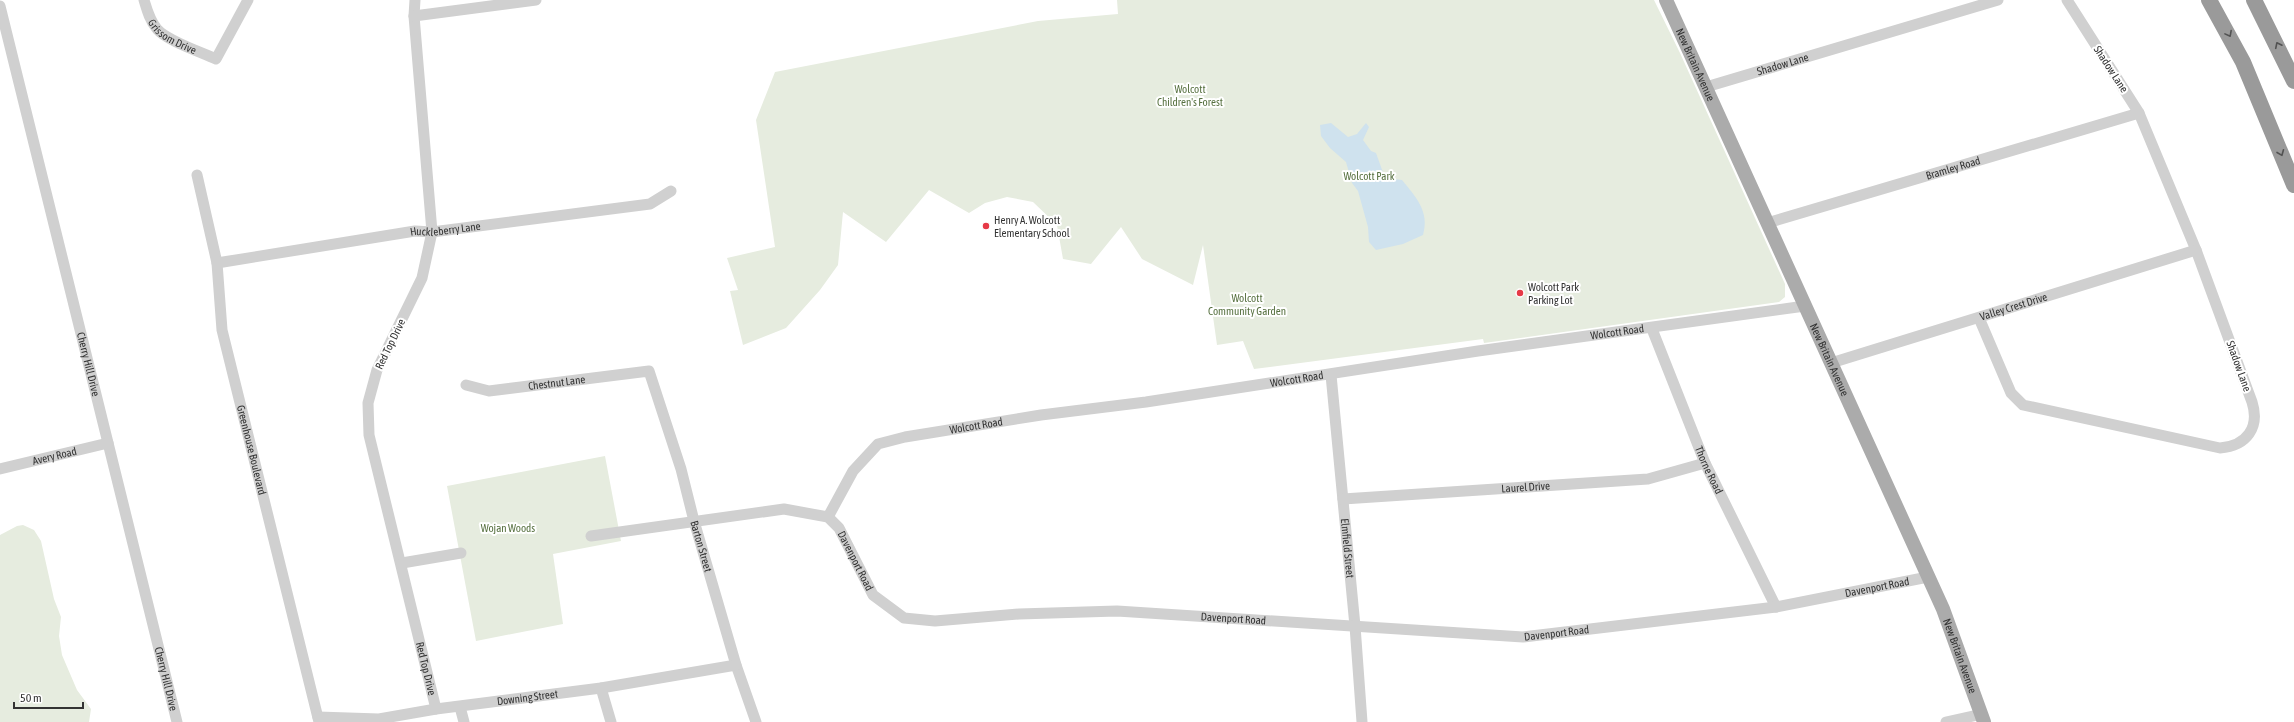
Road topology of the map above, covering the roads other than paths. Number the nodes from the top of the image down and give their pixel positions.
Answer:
1 (144, 0) edge
2 (248, 0) edge
3 (415, 0) edge
4 (536, 0) edge
5 (1666, 0) edge
6 (1998, 0) edge
7 (2067, 0) edge
8 (2210, 0) edge
9 (2254, 0) edge
10 (0, 6) edge
11 (414, 16) junction
12 (2294, 81) edge
13 (1706, 87) junction
14 (2139, 113) junction
15 (196, 175) dead end
16 (2294, 185) edge
17 (671, 191) dead end
18 (1767, 223) junction
19 (432, 232) junction
20 (2196, 250) junction
21 (217, 263) junction
22 (1805, 306) junction
23 (1978, 318) junction
24 (1652, 329) junction
25 (1831, 362) junction
26 (649, 371) joint
27 (1332, 375) junction
28 (466, 385) dead end
29 (108, 443) junction
30 (1705, 463) junction
31 (0, 469) edge
32 (1343, 499) junction
33 (828, 517) junction
34 (694, 521) junction
35 (591, 536) dead end
36 (461, 553) dead end
37 (402, 563) junction
38 (1928, 577) junction
39 (1776, 607) junction
40 (1355, 626) junction
41 (736, 665) junction
42 (601, 688) junction
43 (460, 707) junction
44 (436, 709) junction
45 (1983, 718) edge
46 (319, 720) edge
47 (177, 722) edge
48 (464, 722) edge
49 (611, 722) edge
50 (756, 722) edge
51 (1362, 722) edge
52 (1946, 722) edge

1 - 2 street, Grissom Drive
3 - 11 street, Red Top Drive
4 - 11 street
5 - 13 main road, New Britain Avenue
6 - 13 street, Shadow Lane
7 - 14 street, Shadow Lane
8 -> 16 highway
12 -> 9 highway
10 - 29 street, Cherry Hill Drive
11 - 19 street, Red Top Drive
13 - 18 main road, New Britain Avenue
14 - 18 street, Bramley Road
14 - 20 street, Shadow Lane
15 - 21 street, Greenhouse Boulevard
17 - 19 street, Huckleberry Lane
18 - 22 main road, New Britain Avenue
19 - 21 street, Huckleberry Lane
19 - 37 street, Red Top Drive
20 - 23 street, Valley Crest Drive
20 - 23 street, Shadow Lane
21 - 46 street, Greenhouse Boulevard
22 - 24 street, Wolcott Road
22 - 25 main road, New Britain Avenue
23 - 25 street, Valley Crest Drive
24 - 27 street, Wolcott Road
24 - 30 street, Thorne Road
25 - 38 main road, New Britain Avenue
26 - 28 street, Chestnut Lane
26 - 34 street, Barton Street
27 - 32 street, Elmfield Street
27 - 33 street, Wolcott Road
29 - 31 street, Avery Road
29 - 47 street, Cherry Hill Drive
30 - 32 street, Laurel Drive
30 - 39 street, Thorne Road
32 - 40 street, Elmfield Street
33 - 34 street
33 - 40 street, Davenport Road
34 - 35 street
34 - 41 street, Barton Street
36 - 37 street
37 - 44 street, Red Top Drive
38 - 39 street, Davenport Road
38 - 45 main road, New Britain Avenue
39 - 40 street, Davenport Road
40 - 51 street, Elmfield Street
41 - 42 street, Downing Street
41 - 50 street, Barton Street
42 - 43 street, Downing Street
42 - 49 street
43 - 44 street, Downing Street
43 - 48 street
44 - 46 street, Downing Street
45 - 52 street

